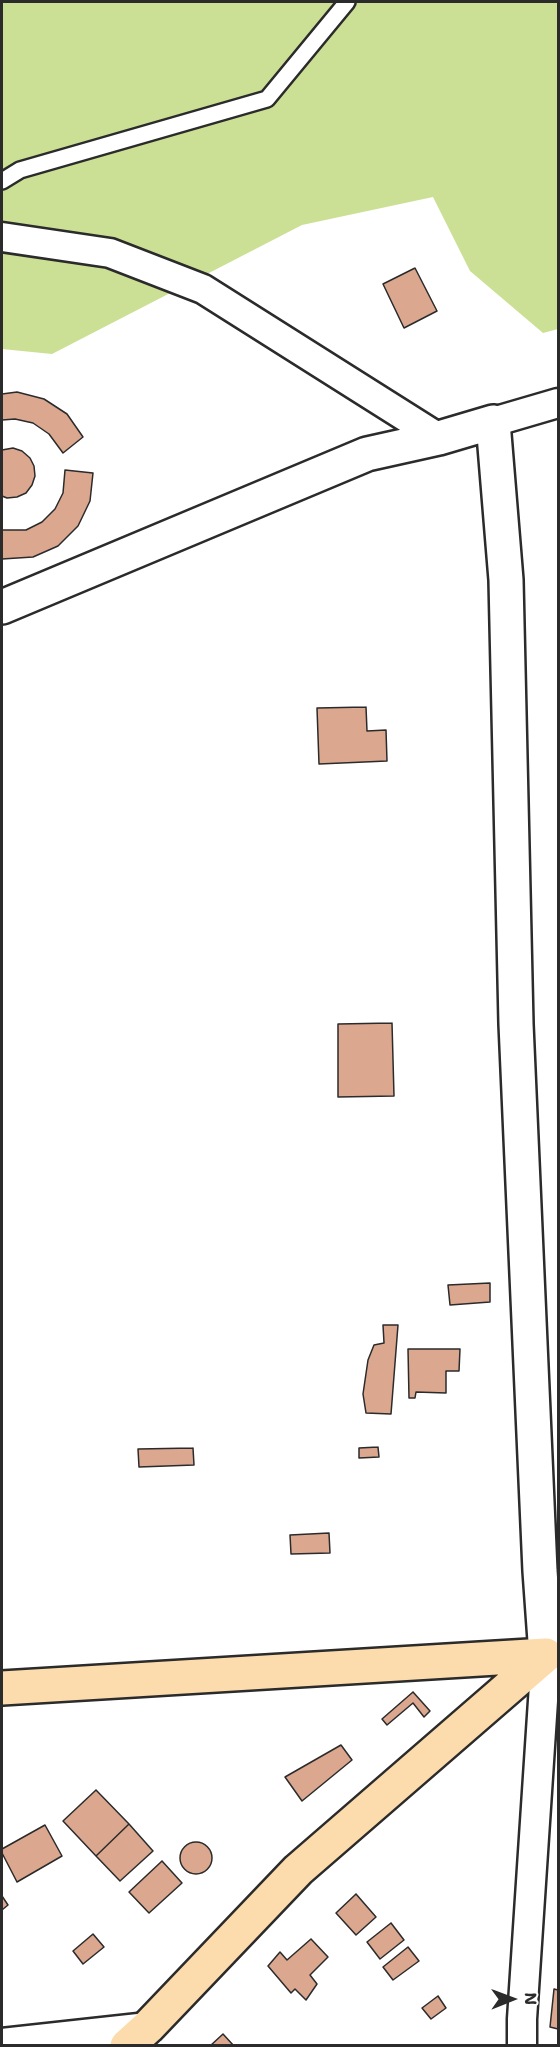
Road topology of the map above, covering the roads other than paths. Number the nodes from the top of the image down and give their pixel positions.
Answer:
1 (347, 2) edge
2 (2, 181) edge
3 (2, 237) edge
4 (558, 403) edge
5 (493, 422) junction
6 (439, 438) junction
7 (2, 607) edge
8 (554, 1645) edge
9 (2, 1688) edge
10 (138, 2036) edge
11 (2, 2043) edge
12 (522, 2046) edge

1 - 2 lane
3 - 6 street
4 - 5 street
5 - 6 street
5 - 8 street
6 - 7 street
8 - 9 main road
8 - 10 main road
8 - 12 street
10 - 11 street

